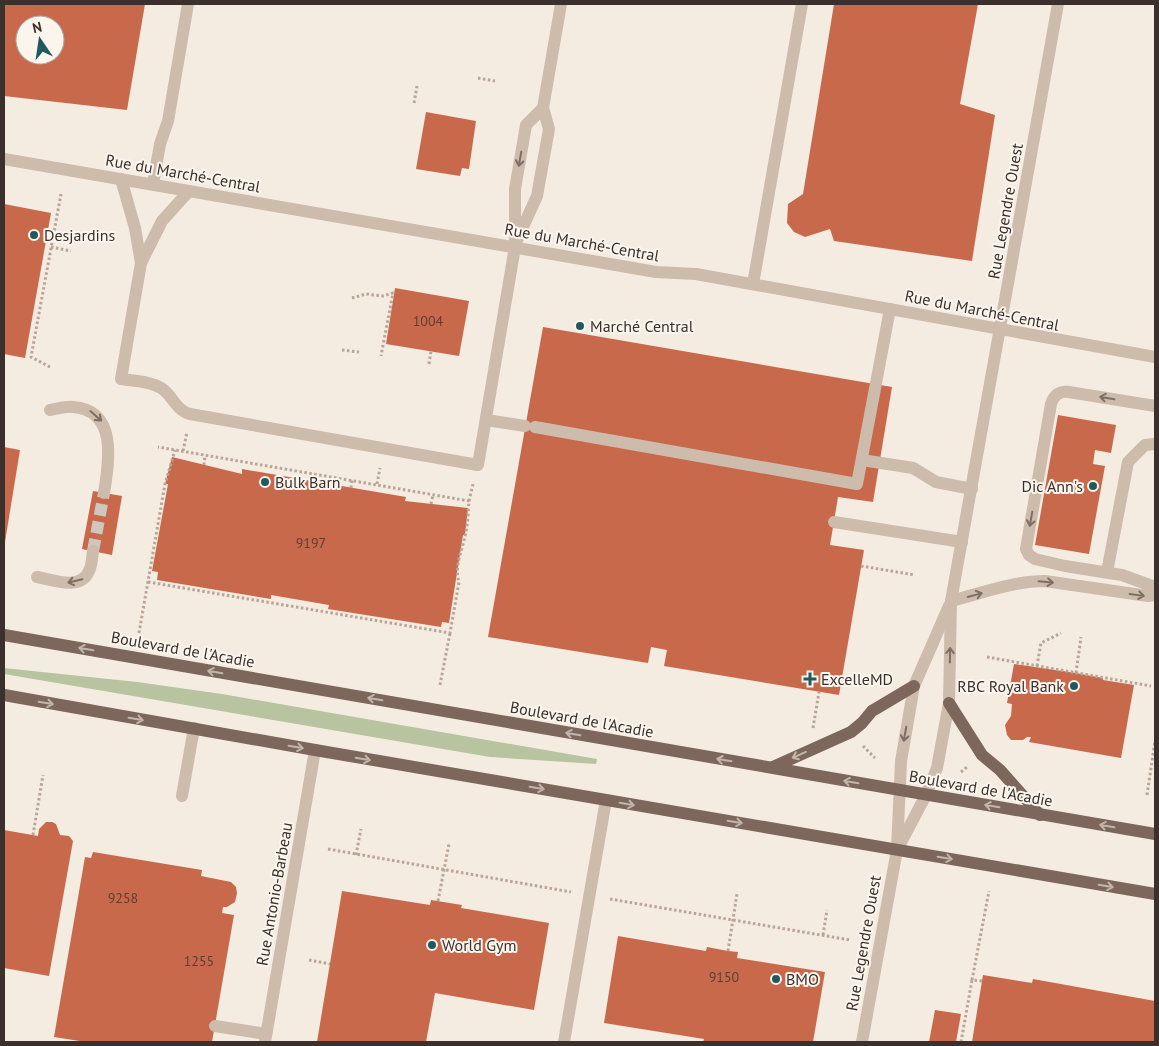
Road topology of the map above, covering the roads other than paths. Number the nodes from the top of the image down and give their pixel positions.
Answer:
1 (188, 4) edge
2 (561, 4) edge
3 (802, 4) edge
4 (1058, 4) edge
5 (543, 108) junction
6 (4, 159) edge
7 (121, 179) junction
8 (152, 184) junction
9 (189, 191) junction
10 (515, 247) junction
11 (141, 262) junction
12 (753, 284) junction
13 (890, 309) junction
14 (1001, 330) junction
15 (1155, 357) edge
16 (1155, 406) edge
17 (50, 410) dead end
18 (486, 420) junction
19 (1155, 444) edge
20 (862, 460) junction
21 (972, 489) junction
22 (104, 493) tunnel mouth
23 (834, 522) dead end
24 (962, 542) junction
25 (93, 551) tunnel mouth
26 (1107, 572) junction
27 (38, 577) dead end
28 (1155, 587) edge
29 (1155, 595) edge
30 (951, 601) junction
31 (4, 635) edge
32 (914, 686) junction
33 (4, 695) edge
34 (949, 704) junction
35 (194, 728) junction
36 (315, 750) junction
37 (772, 768) junction
38 (900, 790) junction
39 (926, 795) junction
40 (182, 796) dead end
41 (606, 800) junction
42 (1040, 814) junction
43 (1155, 834) edge
44 (897, 850) junction
45 (1155, 894) edge
46 (215, 1026) dead end
47 (266, 1038) edge
48 (564, 1042) edge
49 (862, 1042) edge

1 - 8 street
2 - 5 street
3 - 12 street
4 - 14 street, Rue Legendre Ouest
5 - 10 street
5 -> 10 street
6 - 7 street, Rue du Marché-Central
7 - 8 street, Rue du Marché-Central
7 - 11 street
8 - 9 street, Rue du Marché-Central
9 - 10 street, Rue du Marché-Central
9 - 11 street
10 - 12 street, Rue du Marché-Central
10 - 18 street
11 - 18 street
12 - 13 street, Rue du Marché-Central
13 - 14 street, Rue du Marché-Central
13 - 20 street
14 - 15 street, Rue du Marché-Central
14 - 21 street, Rue Legendre Ouest
16 -> 26 street
17 -> 22 street
18 - 20 street
19 - 26 street
20 - 21 street
21 - 24 street, Rue Legendre Ouest
23 - 24 street
24 - 30 street, Rue Legendre Ouest
25 -> 27 street
26 - 28 street
30 -> 29 street
30 - 32 street, Rue Legendre Ouest
34 -> 30 street, Rue Legendre Ouest
37 -> 31 main road, Boulevard de l'Acadie
32 -> 37 main road
32 -> 38 street, Rue Legendre Ouest
33 -> 35 main road
34 - 39 street, Rue Legendre Ouest
34 - 42 main road
35 -> 36 main road
35 - 40 street
36 -> 41 main road
36 - 47 street, Rue Antonio-Barbeau
38 -> 37 main road, Boulevard de l'Acadie
38 - 39 main road, Boulevard de l'Acadie
38 - 44 street, Rue Legendre Ouest
42 -> 39 main road, Boulevard de l'Acadie
39 - 44 street, Rue Legendre Ouest
41 -> 44 main road
41 - 48 street
43 -> 42 main road, Boulevard de l'Acadie
44 -> 45 main road
44 - 49 street, Rue Legendre Ouest
46 - 47 street

